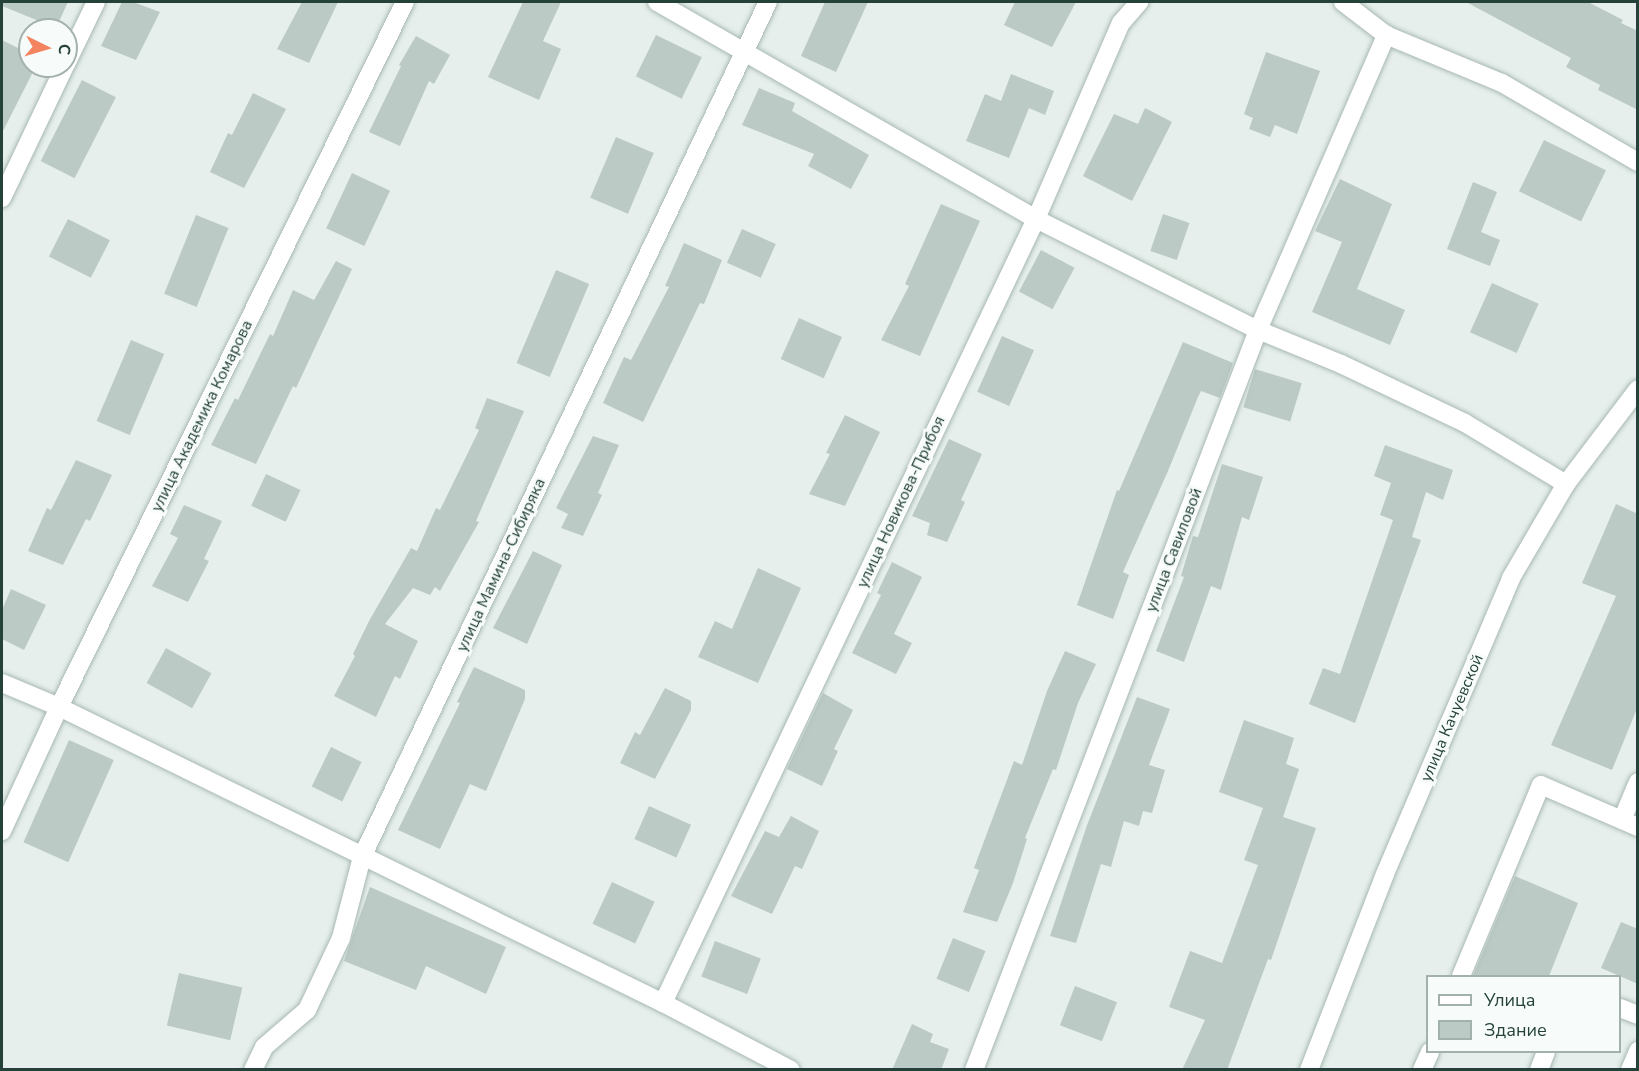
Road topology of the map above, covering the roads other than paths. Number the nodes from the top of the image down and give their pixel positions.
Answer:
1 (96, 2) edge
2 (405, 2) edge
3 (657, 2) edge
4 (768, 2) edge
5 (1139, 2) edge
6 (1343, 2) edge
7 (1386, 35) junction
8 (78, 39) edge
9 (745, 51) junction
10 (59, 78) edge
11 (1638, 162) edge
12 (2, 198) edge
13 (1036, 219) junction
14 (1258, 330) junction
15 (1638, 389) edge
16 (1566, 484) junction
17 (2, 683) edge
18 (59, 707) junction
19 (1638, 782) edge
20 (1630, 824) edge
21 (2, 831) edge
22 (362, 858) junction
23 (1461, 975) edge
24 (663, 1003) junction
25 (1621, 1008) edge
26 (1638, 1015) edge
27 (1638, 1051) edge
28 (1430, 1053) edge
29 (1546, 1053) edge
30 (253, 1070) edge
31 (791, 1070) edge
32 (974, 1070) edge
33 (1309, 1070) edge
34 (1422, 1070) edge
35 (1539, 1070) edge
36 (1630, 1070) edge

1 - 8 street
2 - 18 street, улица Академика Комарова
3 - 9 street
4 - 9 street, улица Мамина-Сибиряка
5 - 13 street, улица Новикова-Прибоя
6 - 7 street
7 - 11 street
7 - 14 street, улица Савиловой
9 - 13 street
9 - 22 street, улица Мамина-Сибиряка
10 - 12 street
13 - 14 street
13 - 24 street, улица Новикова-Прибоя
14 - 16 street
14 - 32 street, улица Савиловой
15 - 16 street, улица Качуевской
16 - 33 street, улица Качуевской
17 - 18 street
18 - 21 street, улица Академика Комарова
18 - 22 street
19 - 20 street
20 - 23 street
22 - 24 street
22 - 30 street, улица Мамина-Сибиряка
24 - 31 street
25 - 26 street
27 - 36 street
28 - 34 street
29 - 35 street

